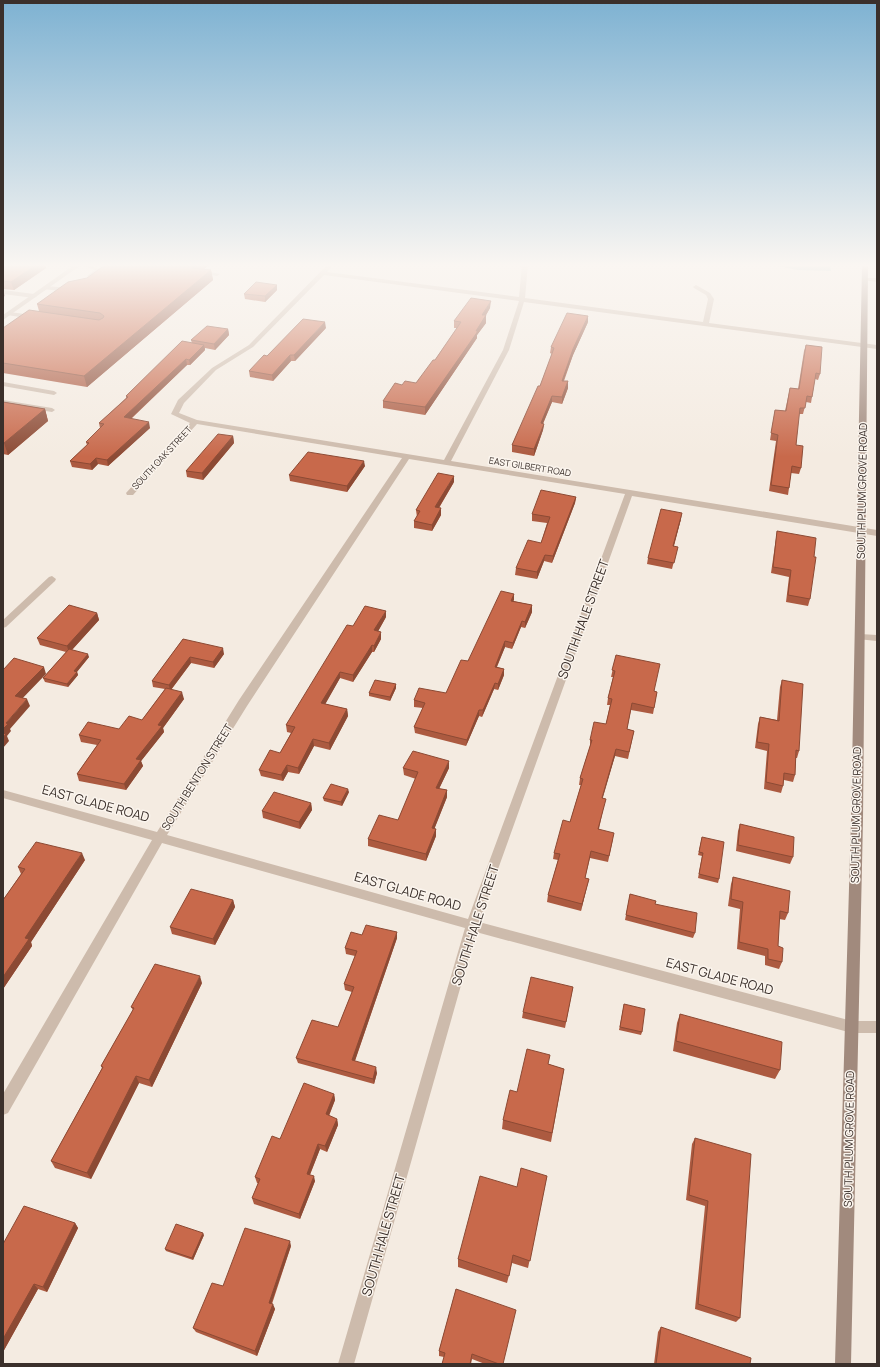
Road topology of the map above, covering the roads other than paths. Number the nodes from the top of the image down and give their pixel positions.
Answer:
1 (268, 329) edge
2 (513, 329) edge
3 (742, 329) edge
4 (866, 329) edge
5 (864, 345) junction
6 (877, 347) edge
7 (3, 384) edge
8 (54, 393) dead end
9 (3, 402) edge
10 (52, 410) dead end
11 (195, 422) junction
12 (407, 457) junction
13 (446, 463) junction
14 (130, 493) dead end
15 (629, 494) junction
16 (861, 532) junction
17 (877, 533) edge
18 (52, 579) dead end
19 (3, 625) edge
20 (860, 637) junction
21 (877, 638) edge
22 (3, 794) edge
23 (160, 837) junction
24 (472, 925) junction
25 (852, 1027) junction
26 (877, 1027) edge
27 (3, 1108) edge
28 (346, 1364) edge
29 (843, 1364) edge

1 - 11 street, SOUTH OAK STREET
2 - 13 street
3 - 5 street
4 - 5 main road, SOUTH PLUM GROVE ROAD
5 - 6 street
5 - 16 main road, SOUTH PLUM GROVE ROAD
7 - 8 lane
9 - 10 lane
11 - 12 street, EAST GILBERT ROAD
11 - 14 street, SOUTH OAK STREET
12 - 13 street, EAST GILBERT ROAD
12 - 23 street, SOUTH BENTON STREET
13 - 15 street, EAST GILBERT ROAD
15 - 16 street, EAST GILBERT ROAD
15 - 24 street, SOUTH HALE STREET
16 - 17 street, EAST GILBERT ROAD
16 - 20 main road, SOUTH PLUM GROVE ROAD
18 - 19 street
20 - 21 street
20 - 25 main road, SOUTH PLUM GROVE ROAD
22 - 23 street, EAST GLADE ROAD
23 - 24 street, EAST GLADE ROAD
23 - 27 street, SOUTH BENTON STREET
24 - 25 street, EAST GLADE ROAD
24 - 28 street, SOUTH HALE STREET
25 - 26 street, EAST GLADE ROAD
25 - 29 main road, SOUTH PLUM GROVE ROAD

